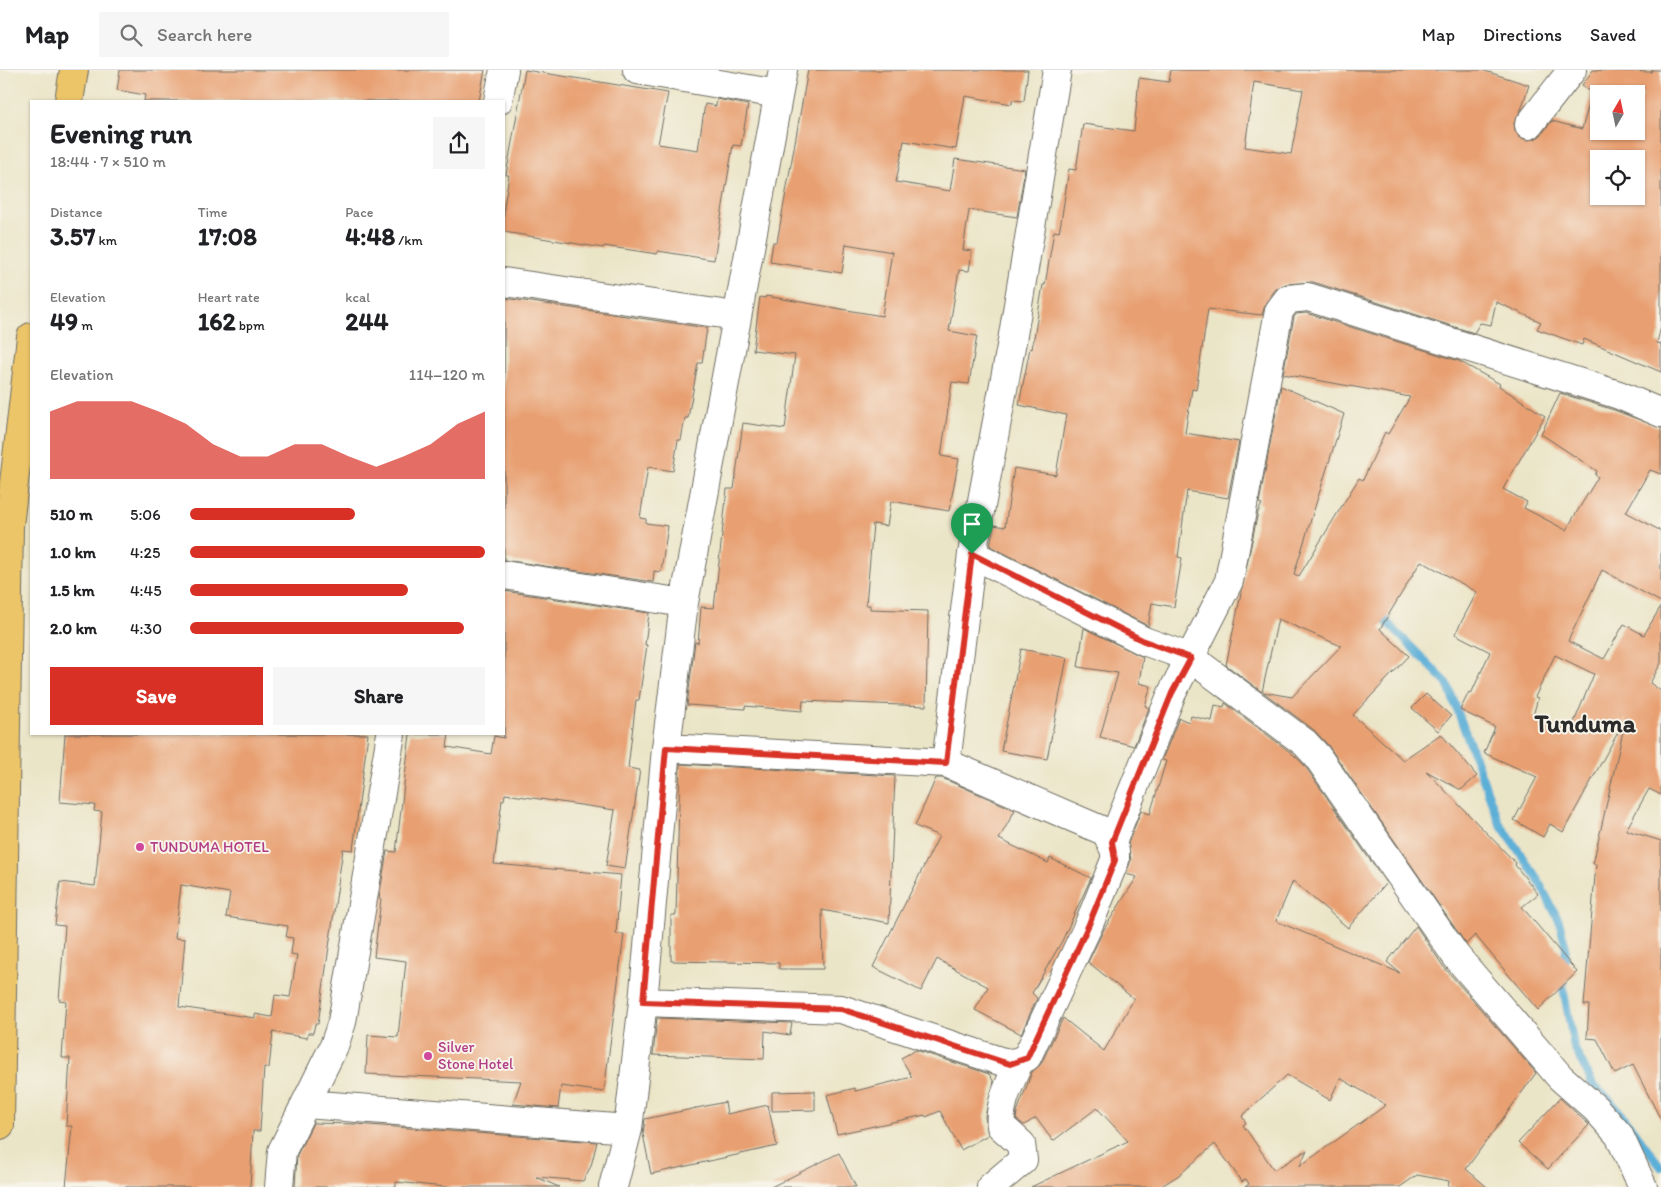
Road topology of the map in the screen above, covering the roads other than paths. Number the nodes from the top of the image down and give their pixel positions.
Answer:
1 (74, 70) edge
2 (504, 70) edge
3 (637, 70) edge
4 (1057, 70) edge
5 (1572, 70) edge
6 (780, 82) edge
7 (69, 100) edge
8 (498, 100) edge
9 (1529, 124) dead end
10 (505, 282) edge
11 (736, 316) junction
12 (30, 350) edge
13 (29, 364) edge
14 (1661, 413) edge
15 (972, 554) junction
16 (505, 575) edge
17 (684, 604) junction
18 (1191, 658) junction
19 (391, 735) edge
20 (666, 748) junction
21 (946, 763) junction
22 (1112, 842) junction
23 (643, 1002) junction
24 (1019, 1062) junction
25 (306, 1104) junction
26 (0, 1125) edge
27 (628, 1129) junction
28 (278, 1187) edge
29 (613, 1187) edge
30 (991, 1187) edge
31 (1643, 1187) edge

1 - 7 highway
2 - 8 street
3 - 6 street
4 - 15 street
5 - 9 street
6 - 11 street
10 - 11 street
11 - 17 street
12 - 13 highway
13 - 26 highway
14 - 18 street
15 - 18 street
15 - 21 street
16 - 17 street
17 - 20 street
18 - 22 street
18 - 31 street
19 - 25 street
20 - 21 street
20 - 23 street
21 - 22 street
22 - 24 street
23 - 24 street
23 - 27 street
24 - 30 street
25 - 27 street
25 - 28 street
27 - 29 street

